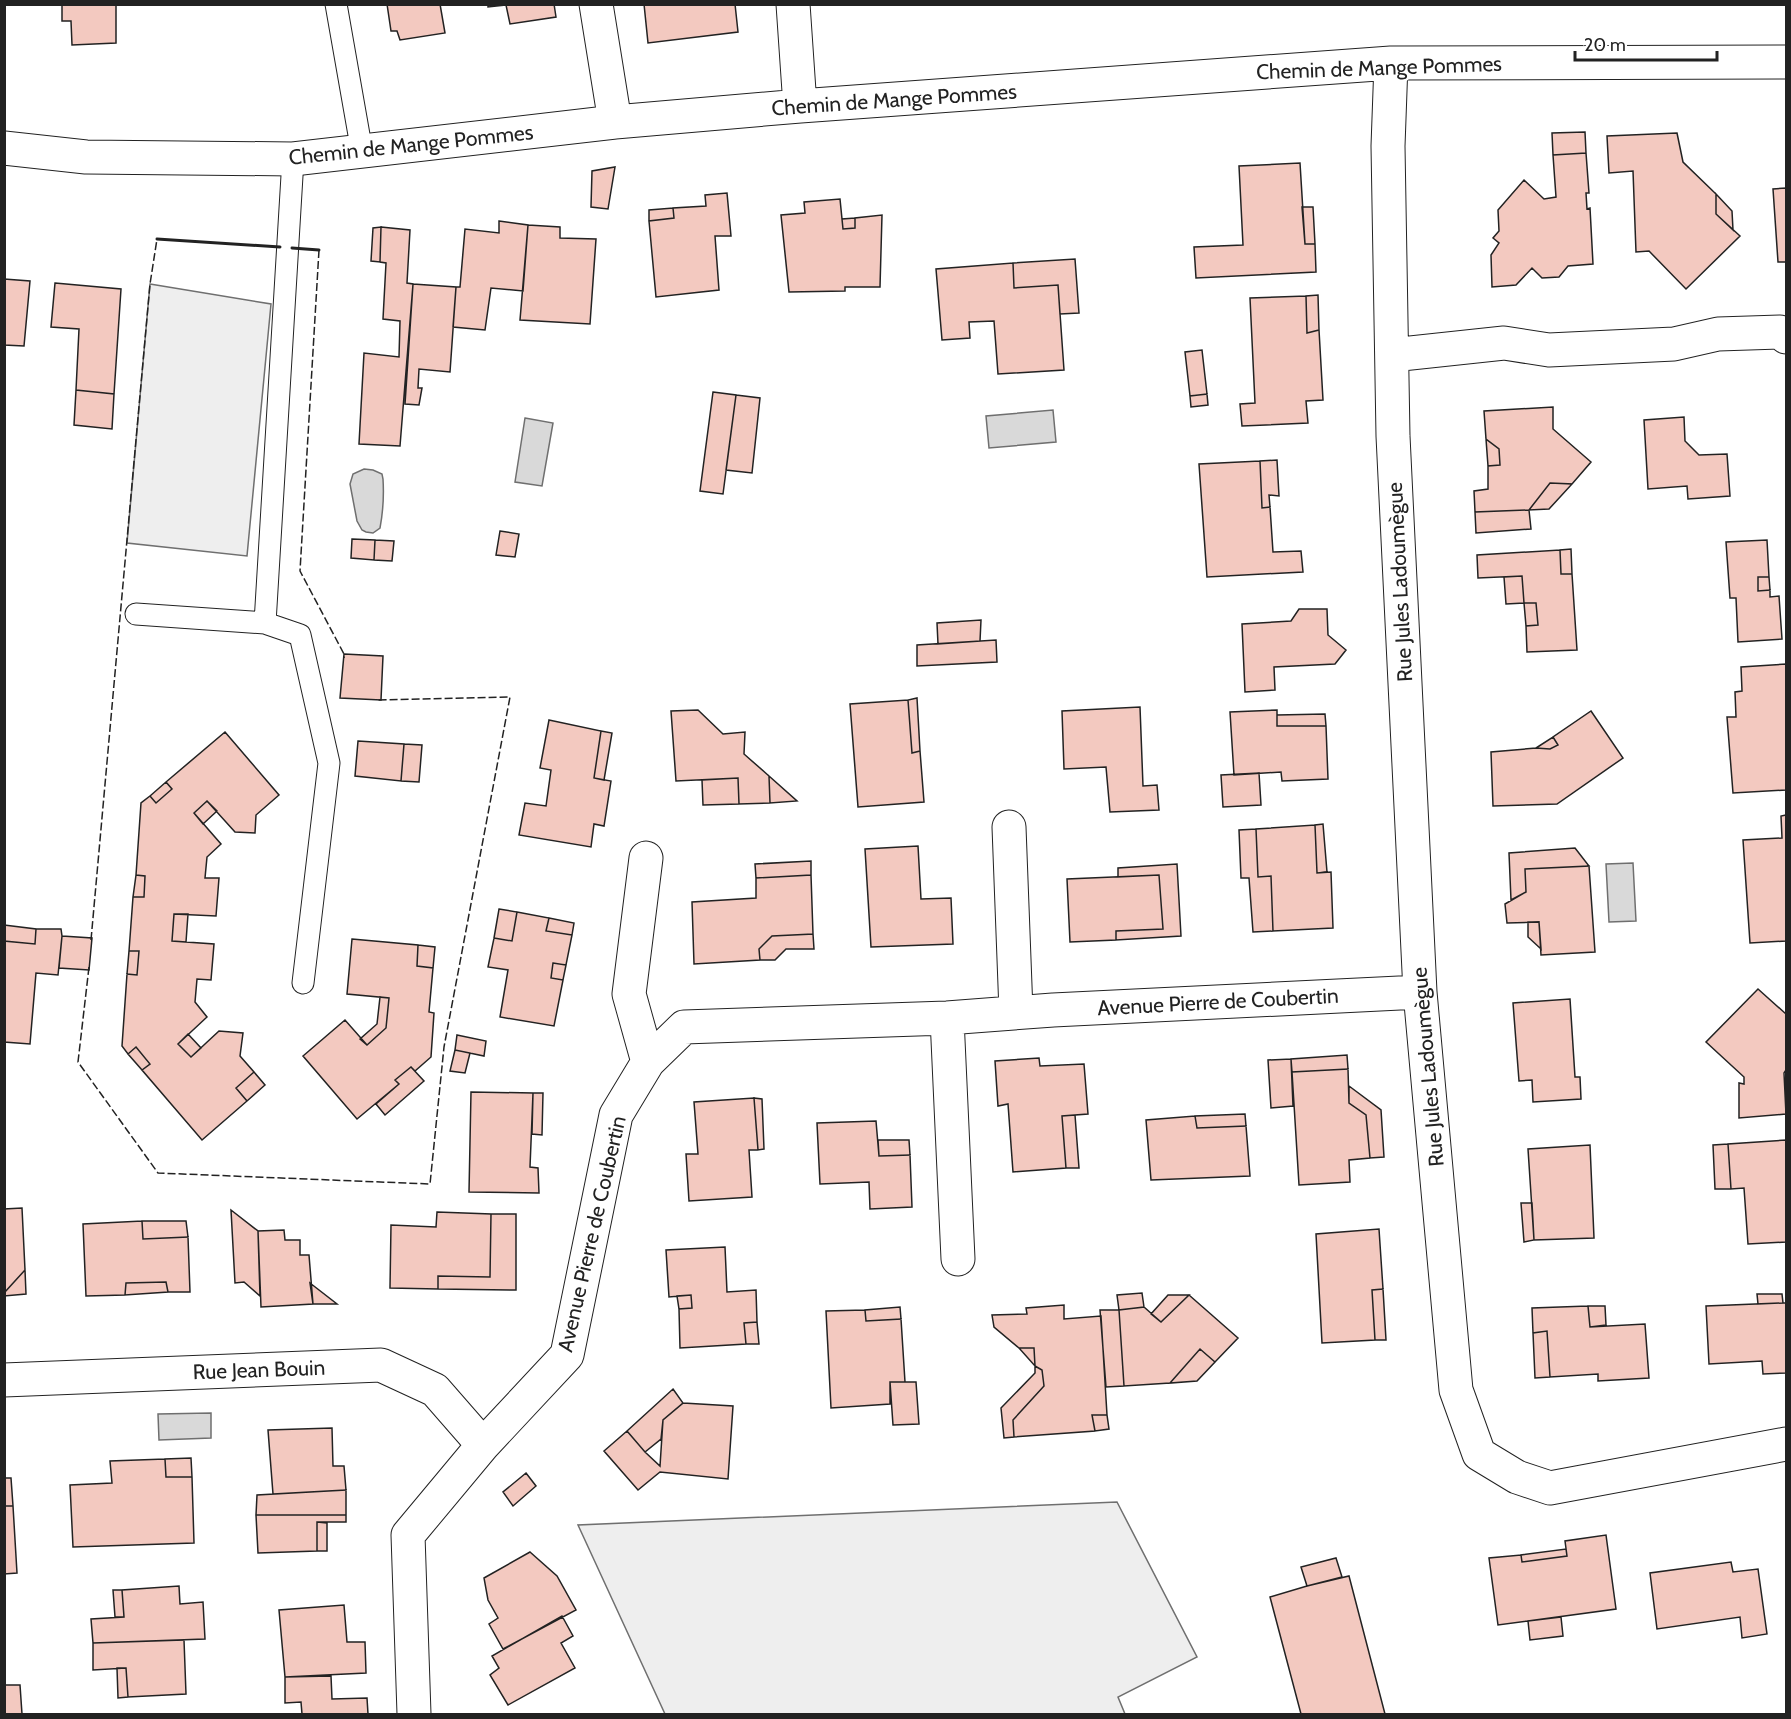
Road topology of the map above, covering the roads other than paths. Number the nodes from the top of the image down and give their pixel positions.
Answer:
1 (336, 4) edge
2 (596, 4) edge
3 (793, 4) edge
4 (1786, 62) edge
5 (1391, 63) junction
6 (800, 106) junction
7 (615, 122) junction
8 (4, 148) edge
9 (362, 152) junction
10 (293, 159) junction
11 (1786, 337) edge
12 (1392, 356) junction
13 (136, 614) dead end
14 (265, 623) junction
15 (1009, 827) dead end
16 (646, 858) dead end
17 (303, 983) dead end
18 (1420, 992) junction
19 (1016, 1012) junction
20 (947, 1018) junction
21 (648, 1062) junction
22 (958, 1259) dead end
23 (4, 1380) edge
24 (1786, 1444) edge
25 (483, 1445) junction
26 (414, 1714) edge

1 - 9 lane
2 - 7 street
3 - 6 street
4 - 5 street, Chemin de Mange Pommes
5 - 6 street, Chemin de Mange Pommes
5 - 12 street, Rue Jules Ladoumègue
6 - 7 street, Chemin de Mange Pommes
7 - 9 street, Chemin de Mange Pommes
8 - 10 street, Chemin de Mange Pommes
9 - 10 street, Chemin de Mange Pommes
10 - 14 lane
11 - 12 street
12 - 18 street, Rue Jules Ladoumègue
13 - 14 lane
14 - 17 lane
15 - 19 street
16 - 21 street
18 - 19 street, Avenue Pierre de Coubertin
18 - 24 street, Rue Jules Ladoumègue
19 - 20 street, Avenue Pierre de Coubertin
20 - 21 street, Avenue Pierre de Coubertin
20 - 22 street
21 - 25 street, Avenue Pierre de Coubertin
23 - 25 street, Rue Jean Bouin
25 - 26 street, Avenue Pierre de Coubertin

